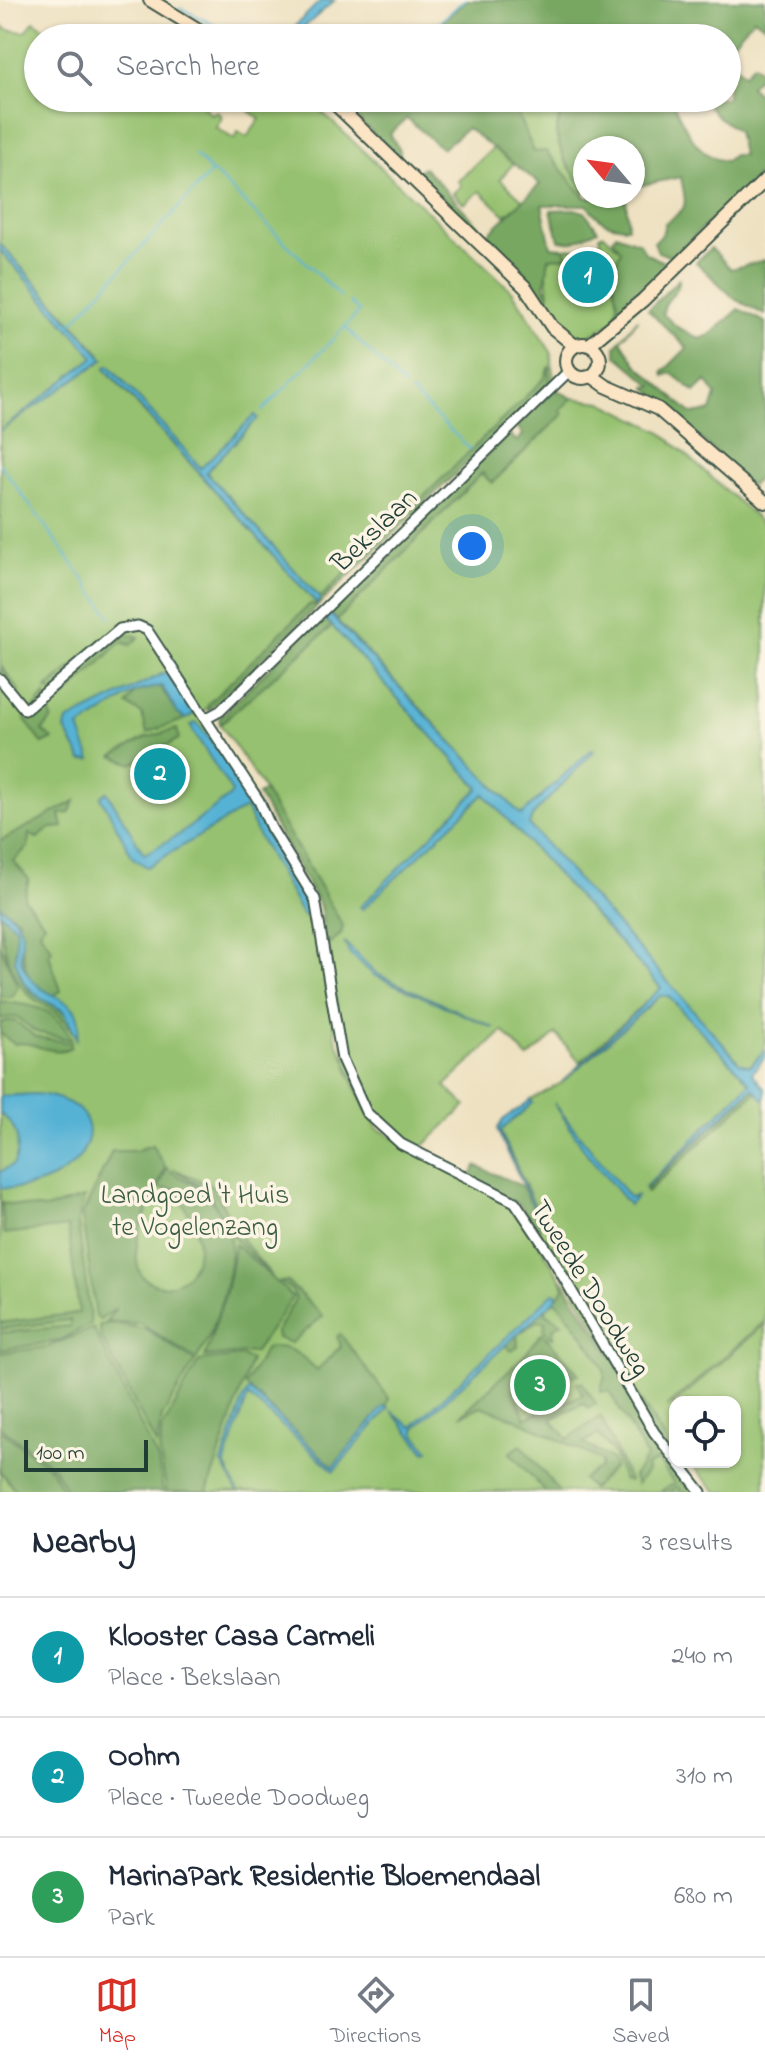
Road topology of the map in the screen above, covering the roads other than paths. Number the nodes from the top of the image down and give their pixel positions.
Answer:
1 (150, 0) edge
2 (189, 24) edge
3 (344, 112) edge
4 (765, 180) edge
5 (593, 348) junction
6 (571, 350) junction
7 (569, 371) junction
8 (595, 372) junction
9 (765, 502) edge
10 (0, 679) edge
11 (207, 718) junction
12 (701, 1492) edge

1 - 2 main road
3 - 6 main road
4 - 5 main road
5 - 6 main road
5 - 8 main road
6 - 7 main road
7 - 8 main road
7 - 11 street, Bekslaan
8 - 9 main road
10 - 11 street, Tweede Doodweg
11 - 12 street, Tweede Doodweg

